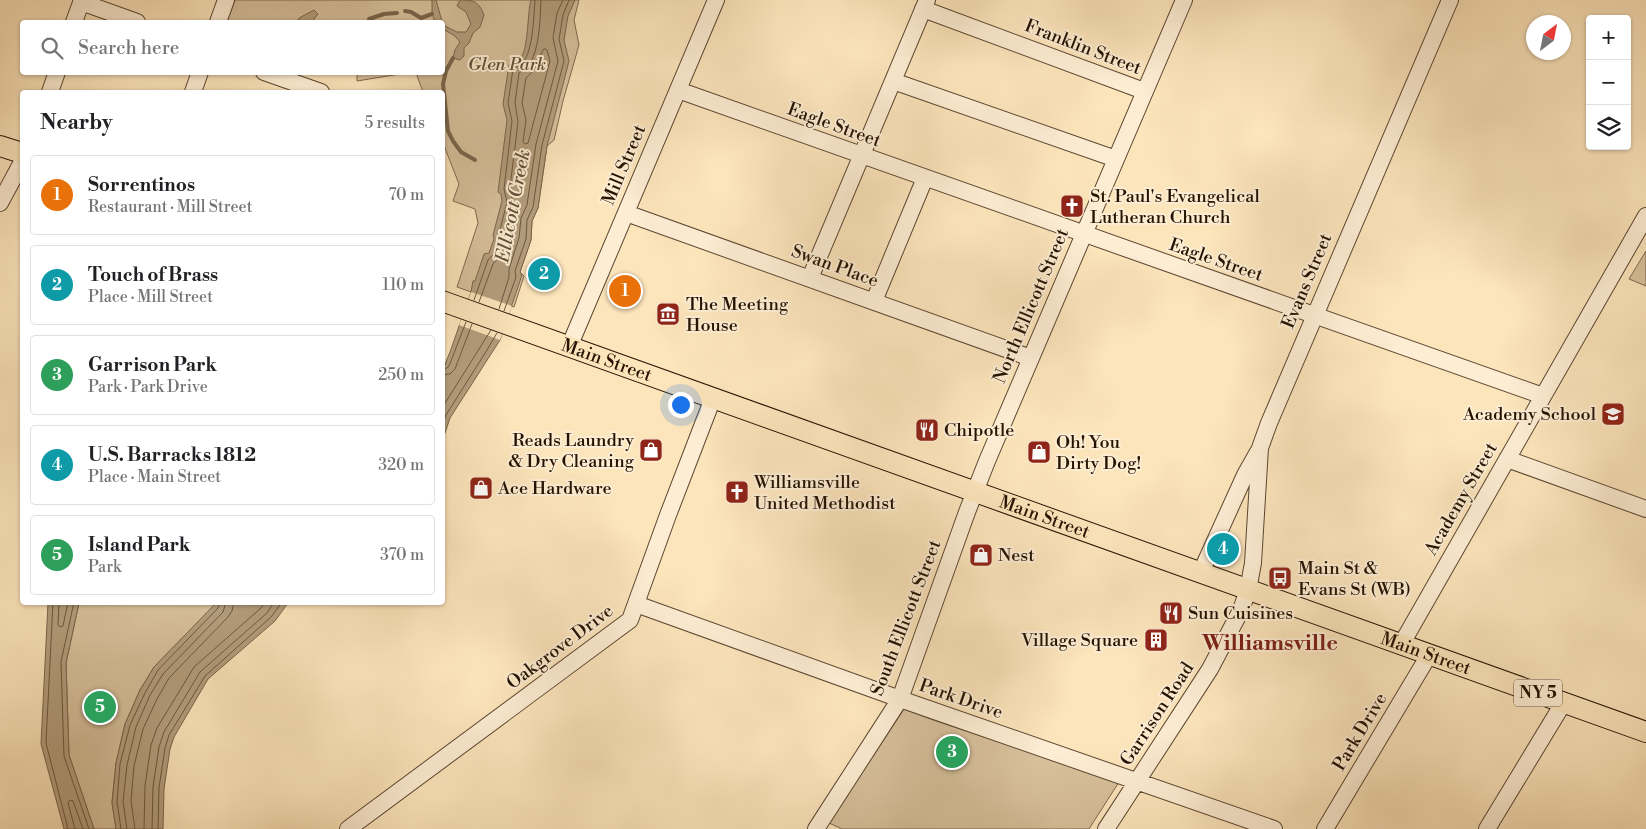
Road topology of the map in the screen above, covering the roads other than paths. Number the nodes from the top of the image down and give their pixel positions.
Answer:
1 (226, 0) edge
2 (716, 0) edge
3 (1184, 0) edge
4 (1450, 0) edge
5 (81, 1) edge
6 (925, 4) edge
7 (75, 20) edge
8 (131, 20) edge
9 (219, 20) edge
10 (56, 75) edge
11 (199, 75) edge
12 (273, 75) edge
13 (893, 81) junction
14 (51, 90) edge
15 (194, 90) edge
16 (315, 90) edge
17 (678, 90) junction
18 (1144, 91) junction
19 (0, 146) edge
20 (20, 152) edge
21 (862, 156) junction
22 (1116, 159) junction
23 (20, 166) edge
24 (926, 178) junction
25 (0, 203) edge
26 (626, 213) junction
27 (1646, 216) edge
28 (1084, 234) junction
29 (810, 278) junction
30 (874, 301) junction
31 (445, 302) edge
32 (1314, 315) junction
33 (570, 347) junction
34 (1031, 358) junction
35 (1543, 396) junction
36 (713, 398) junction
37 (1260, 448) junction
38 (1507, 459) junction
39 (975, 491) junction
40 (1646, 509) edge
41 (1201, 572) junction
42 (1248, 590) junction
43 (636, 604) junction
44 (1401, 644) junction
45 (1429, 655) junction
46 (900, 699) junction
47 (1564, 702) junction
48 (1646, 732) edge
49 (1137, 781) junction
50 (348, 829) edge
51 (816, 829) edge
52 (1106, 829) edge
53 (1274, 829) edge
54 (1324, 829) edge
55 (1486, 829) edge

1 - 9 street
2 - 17 street, Mill Street
3 - 18 street, North Ellicott Street
4 - 32 street, Evans Street
5 - 7 street
5 - 8 street
6 - 13 street
6 - 18 street, Franklin Street
10 - 14 street
11 - 15 street
12 - 16 street
13 - 21 street
13 - 22 street
17 - 21 street, Eagle Street
17 - 26 street, Mill Street
18 - 22 street, North Ellicott Street
19 - 20 main road
21 - 24 street, Eagle Street
21 - 29 street
22 - 28 street, North Ellicott Street
23 - 25 street
24 - 28 street, Eagle Street
24 - 30 street
26 - 29 street, Swan Place
26 - 33 street, Mill Street
27 - 35 street, Academy Street
28 - 32 street, Eagle Street
28 - 34 street, North Ellicott Street
29 - 30 street, Swan Place
30 - 34 street, Swan Place
31 - 33 main road, Main Street / NY 5
32 - 35 street, Eagle Street
32 - 37 street, Evans Street
33 - 36 main road, Main Street / NY 5
34 - 39 street, North Ellicott Street
35 - 38 street, Academy Street
36 - 39 main road, Main Street / NY 5
36 - 43 street, Oakgrove Drive
37 - 41 street
37 - 42 street, Evans Street
38 - 40 street
38 - 44 street, Academy Street
39 - 41 main road, Main Street / NY 5
39 - 46 street, South Ellicott Street
41 - 42 main road, Main Street / NY 5
42 - 44 main road, Main Street / NY 5
42 - 49 street, Garrison Road
43 - 46 street, Park Drive
43 - 50 street, Oakgrove Drive
44 - 45 main road, Main Street / NY 5
45 - 47 main road, Main Street / NY 5
45 - 54 street, Park Drive
46 - 49 street, Park Drive
46 - 51 street, South Ellicott Street
47 - 48 main road, Main Street / NY 5
47 - 55 street
49 - 52 street, Garrison Road
49 - 53 street, Park Drive

